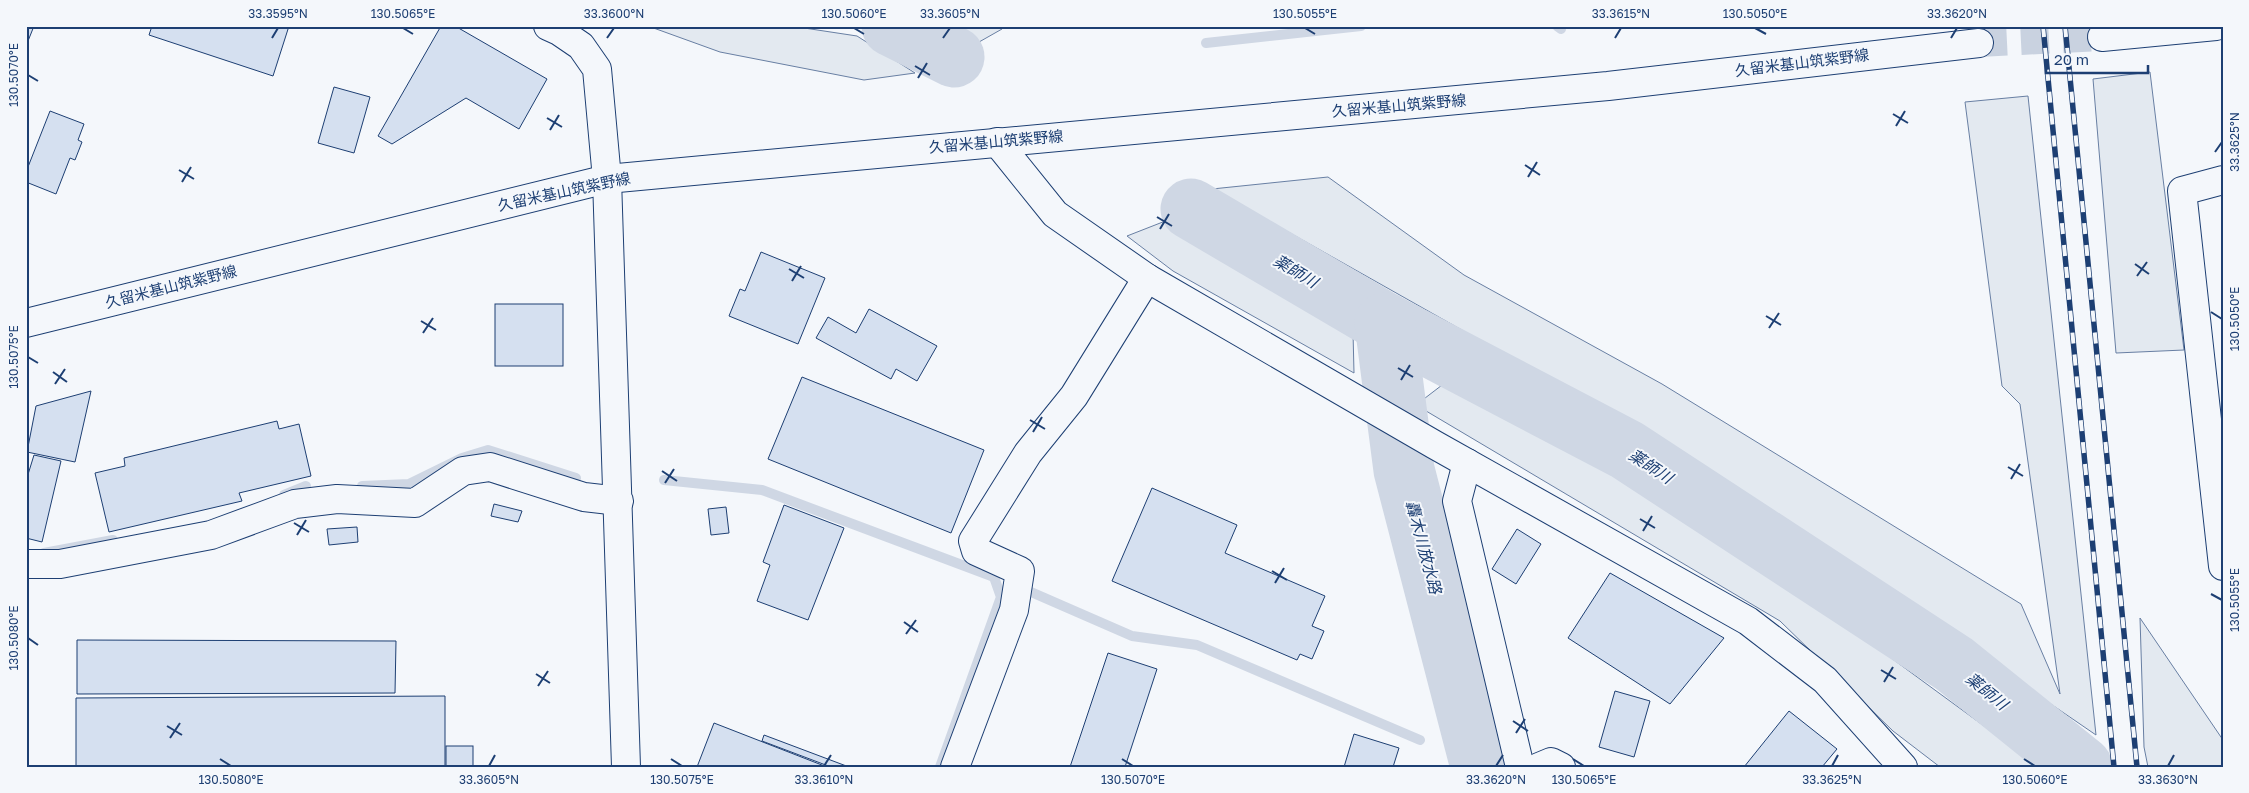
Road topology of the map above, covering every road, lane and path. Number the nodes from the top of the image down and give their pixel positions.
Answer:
1 (548, 26) edge
2 (2216, 26) edge
3 (2102, 37) tunnel mouth
4 (1979, 43) tunnel mouth
5 (997, 142) junction
6 (607, 180) junction
7 (2223, 180) edge
8 (1148, 278) junction
9 (26, 323) edge
10 (1467, 463) junction
11 (619, 501) junction
12 (26, 564) edge
13 (2223, 566) edge
14 (626, 767) edge
15 (955, 767) edge
16 (1520, 767) edge
17 (1539, 767) edge
18 (1561, 767) edge
19 (1903, 767) edge

1 - 6 street
2 - 3 street
4 - 5 street, 久留米基山筑紫野線
5 - 6 street, 久留米基山筑紫野線
5 - 8 street
6 - 9 street, 久留米基山筑紫野線
6 - 11 street
7 - 13 street
8 - 10 street
8 - 15 street
10 - 16 street
10 - 19 street
11 - 12 street
11 - 14 street
17 - 18 street

